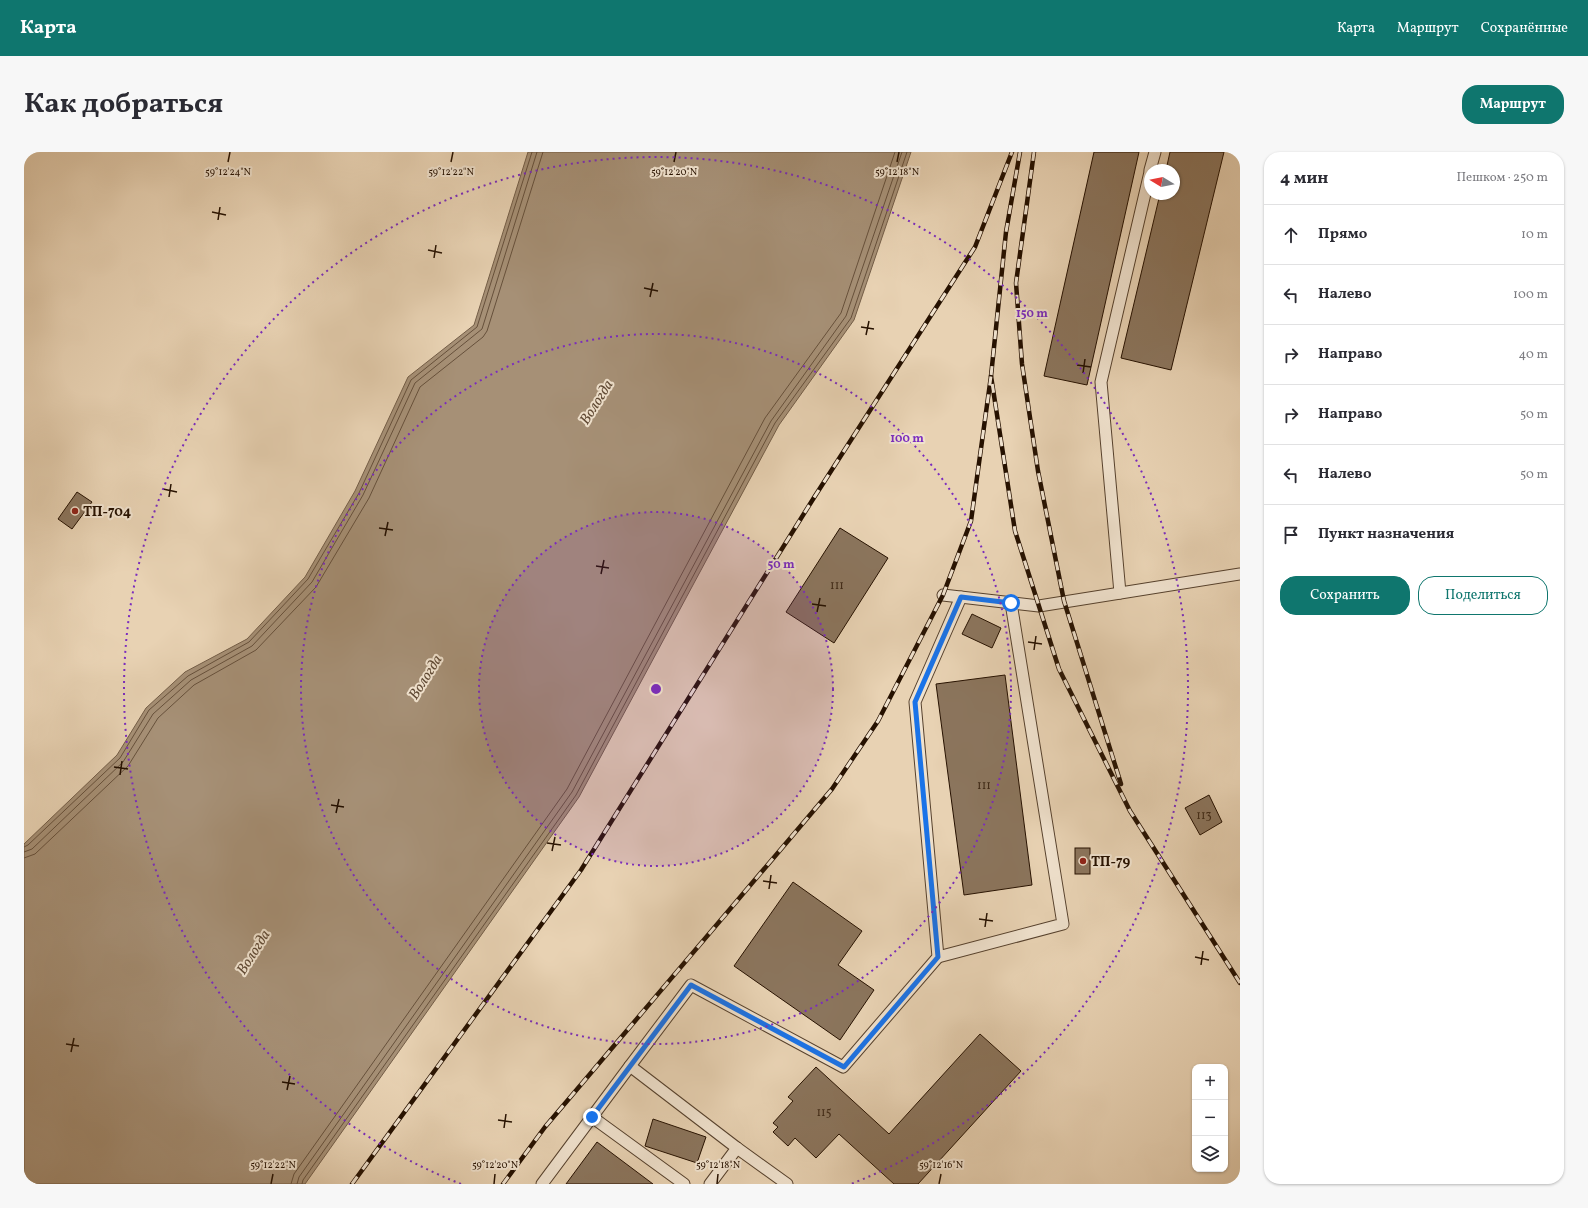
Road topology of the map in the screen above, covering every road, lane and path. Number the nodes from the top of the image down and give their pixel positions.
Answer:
1 (1155, 152) edge
2 (1152, 164) edge
3 (1144, 197) edge
4 (1240, 574) edge
5 (1120, 593) junction
6 (943, 595) dead end
7 (961, 597) junction
8 (1011, 603) junction
9 (938, 957) junction
10 (630, 1066) junction
11 (592, 1117) junction
12 (737, 1148) junction
13 (542, 1184) edge
14 (684, 1184) edge
15 (710, 1184) edge
16 (787, 1184) edge

1 - 2 lane
3 - 5 lane
4 - 5 lane
5 - 8 lane
6 - 7 lane
7 - 8 lane
7 - 9 lane
8 - 9 lane
9 - 10 lane
10 - 11 lane
10 - 12 lane
11 - 13 lane
11 - 14 lane
12 - 15 lane
12 - 16 lane

